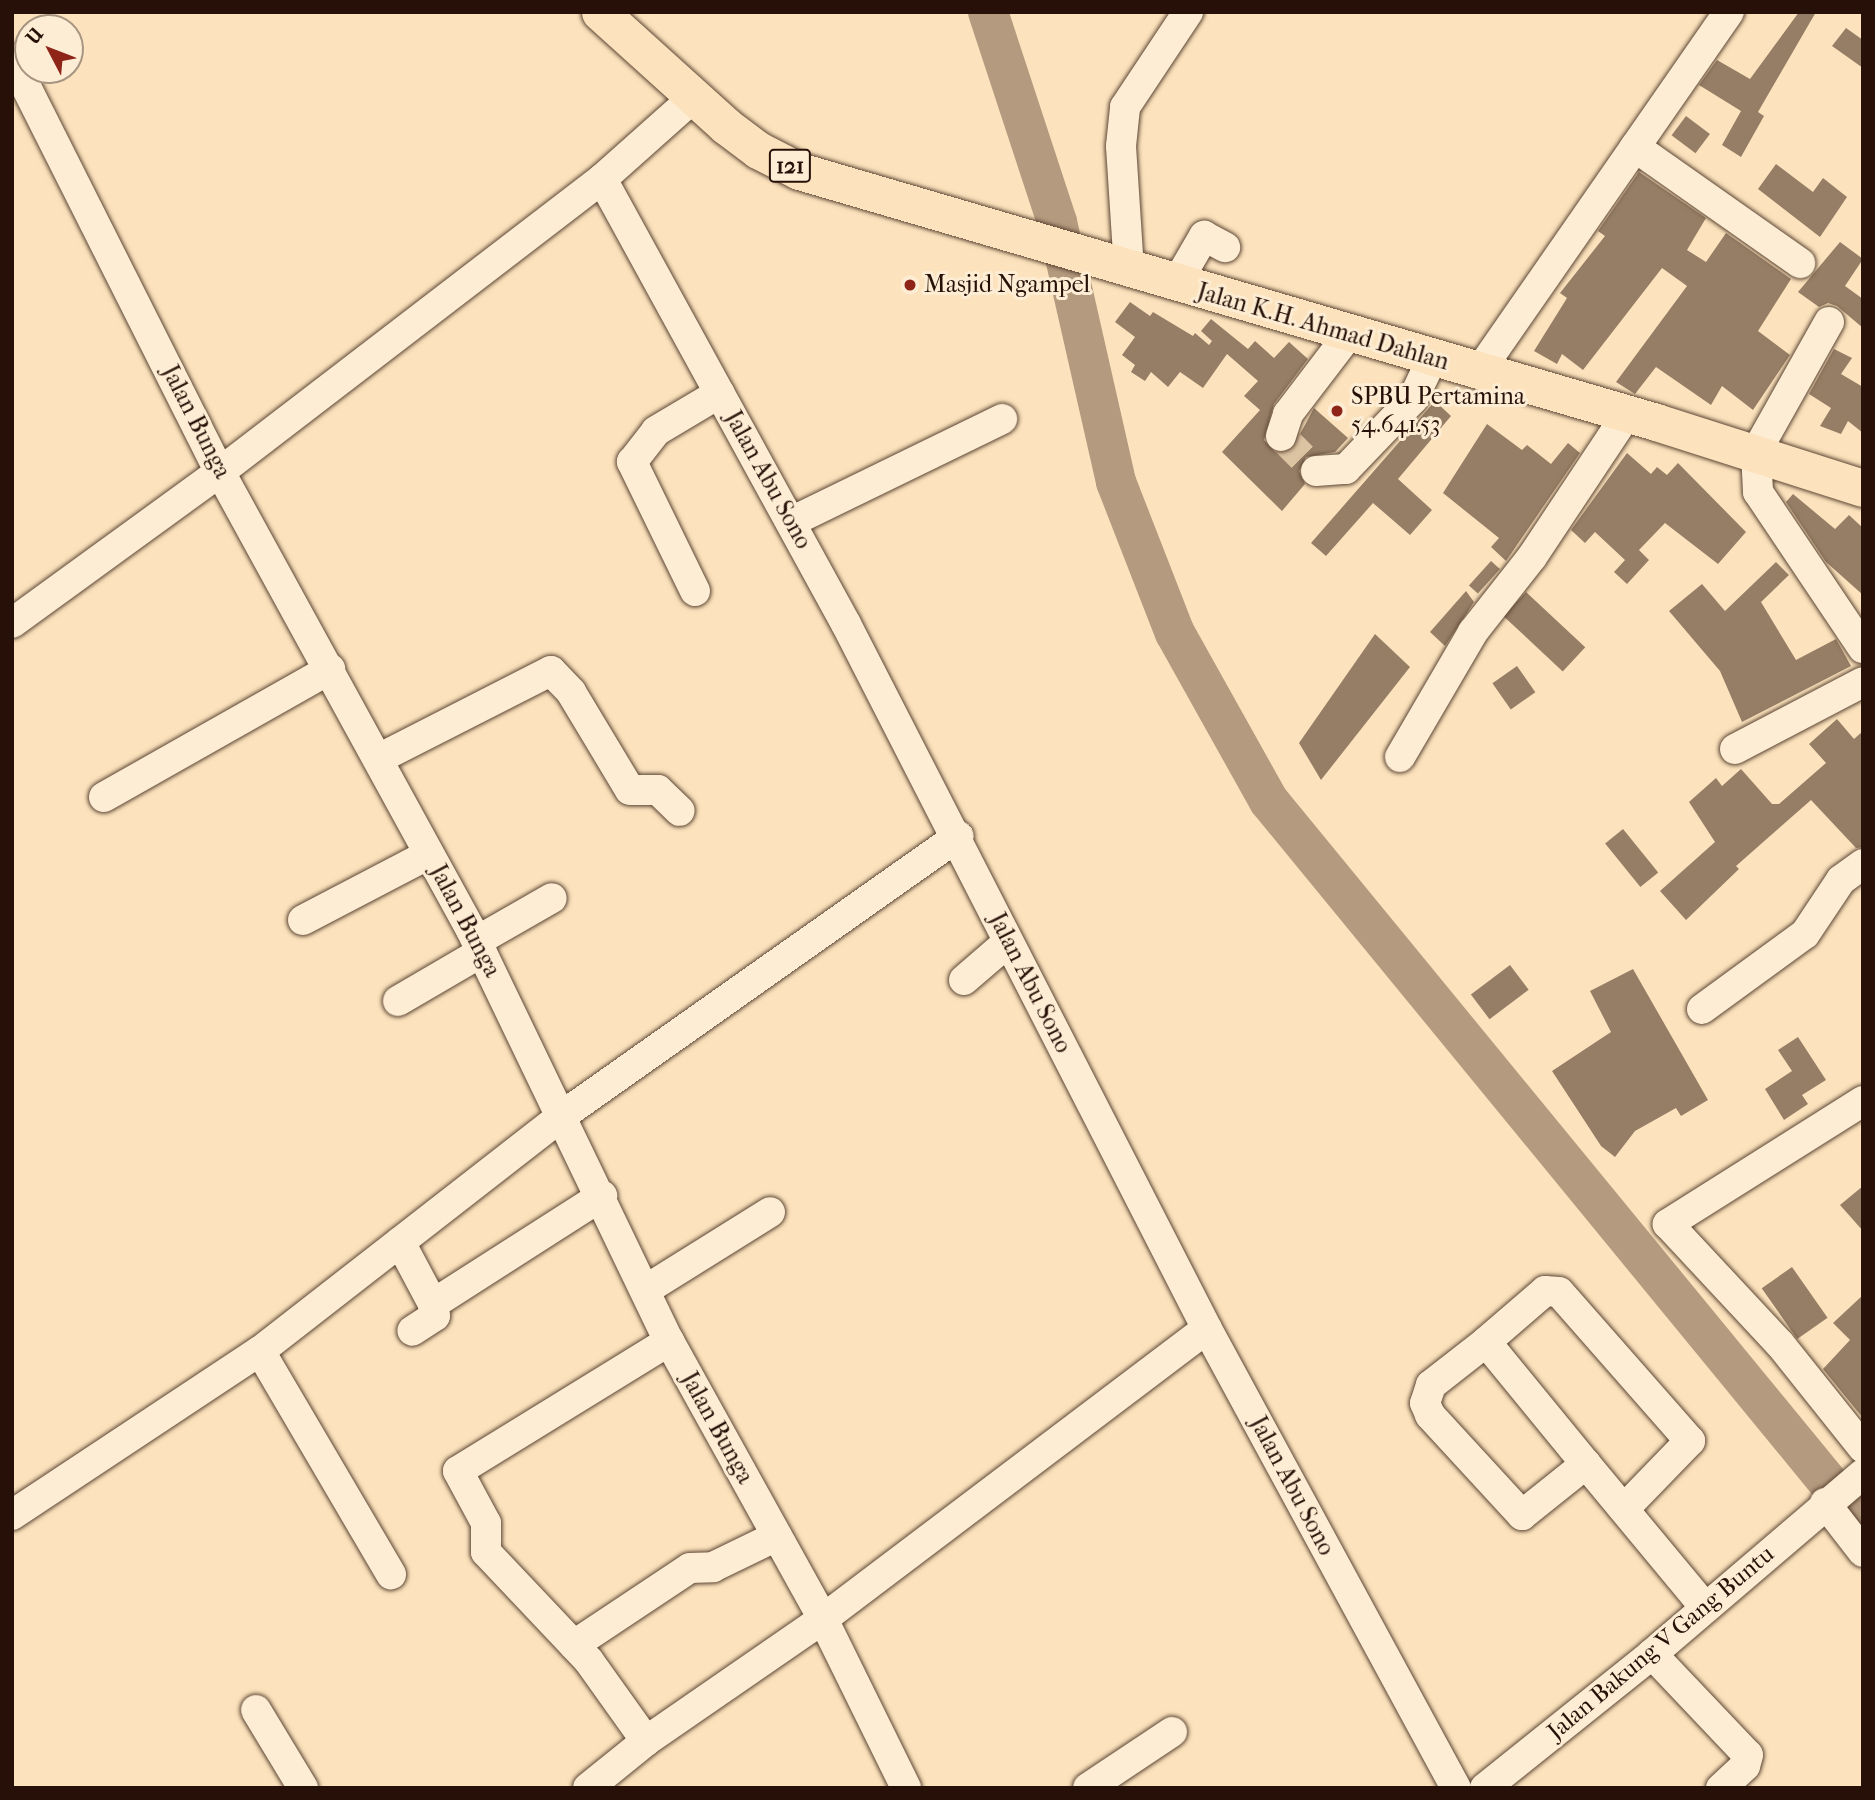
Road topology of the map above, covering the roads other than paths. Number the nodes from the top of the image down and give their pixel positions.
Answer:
1 (600, 12) edge
2 (1188, 12) edge
3 (1729, 12) edge
4 (12, 59) edge
5 (693, 98) junction
6 (1635, 147) junction
7 (601, 179) junction
8 (1225, 247) dead end
9 (1800, 263) dead end
10 (1121, 268) junction
11 (1176, 284) junction
12 (1829, 322) dead end
13 (1350, 333) junction
14 (1433, 357) junction
15 (1478, 373) junction
16 (720, 393) junction
17 (1627, 414) junction
18 (1002, 419) dead end
19 (1281, 436) dead end
20 (1756, 452) junction
21 (1317, 471) dead end
22 (220, 472) junction
23 (1863, 488) edge
24 (791, 522) junction
25 (695, 591) dead end
26 (12, 623) edge
27 (1863, 648) edge
28 (330, 669) junction
29 (1863, 682) edge
30 (1735, 749) dead end
31 (1400, 757) dead end
32 (378, 759) junction
33 (104, 797) dead end
34 (680, 811) dead end
35 (958, 836) junction
36 (429, 854) junction
37 (1863, 864) edge
38 (552, 898) dead end
39 (303, 920) dead end
40 (1009, 942) junction
41 (479, 946) junction
42 (964, 980) dead end
43 (398, 1001) dead end
44 (1702, 1009) dead end
45 (1863, 1101) edge
46 (563, 1115) junction
47 (602, 1196) junction
48 (770, 1212) dead end
49 (400, 1242) junction
50 (647, 1289) junction
51 (433, 1304) junction
52 (1207, 1329) junction
53 (412, 1331) dead end
54 (669, 1340) junction
55 (1486, 1342) junction
56 (260, 1351) junction
57 (1863, 1448) edge
58 (1586, 1464) junction
59 (1863, 1474) edge
60 (1830, 1500) junction
61 (1624, 1510) junction
62 (12, 1515) edge
63 (777, 1535) junction
64 (1863, 1552) edge
65 (391, 1574) dead end
66 (1704, 1605) junction
67 (823, 1619) junction
68 (575, 1645) junction
69 (1652, 1654) junction
70 (256, 1710) dead end
71 (1172, 1732) dead end
72 (646, 1741) junction
73 (303, 1788) edge
74 (588, 1788) edge
75 (906, 1788) edge
76 (1088, 1788) edge
77 (1456, 1788) edge
78 (1485, 1788) edge
79 (1721, 1788) edge

1 - 5 main road, 121
2 - 10 street
3 - 6 street
4 - 22 street, Jalan Bunga
5 - 7 street
5 - 10 main road, Jalan K.H. Ahmad Dahlan / 121
6 - 9 street
6 - 15 street
7 - 16 street, Jalan Abu Sono
7 - 22 street
8 - 11 street
10 - 11 main road, Jalan K.H. Ahmad Dahlan / 121
11 - 13 main road, Jalan K.H. Ahmad Dahlan / 121
12 - 20 street
13 - 14 main road, Jalan K.H. Ahmad Dahlan / 121
13 - 19 street
14 - 15 main road, Jalan K.H. Ahmad Dahlan / 121
14 - 21 street
15 - 17 main road, Jalan K.H. Ahmad Dahlan / 121
16 - 24 street, Jalan Abu Sono
16 - 25 street
17 - 20 main road, Jalan K.H. Ahmad Dahlan / 121
17 - 31 street
18 - 24 street
20 - 23 main road, Jalan K.H. Ahmad Dahlan / 121
20 - 27 street
22 - 26 street
22 - 28 street, Jalan Bunga
24 - 35 street, Jalan Abu Sono
28 - 32 street, Jalan Bunga
28 - 33 street
29 - 30 street
32 - 34 street
32 - 36 street, Jalan Bunga
35 - 40 street, Jalan Abu Sono
35 - 46 street
36 - 39 street
36 - 41 street, Jalan Bunga
37 - 44 street
38 - 41 street
40 - 42 street
40 - 52 street, Jalan Abu Sono
41 - 43 street
41 - 46 street, Jalan Bunga
45 - 57 street
46 - 47 street, Jalan Bunga
46 - 49 street
47 - 50 street, Jalan Bunga
47 - 51 street
48 - 50 street
49 - 51 street
49 - 56 street
50 - 54 street, Jalan Bunga
51 - 53 street
52 - 67 street
52 - 77 street, Jalan Abu Sono
54 - 63 street, Jalan Bunga
54 - 68 street
55 - 58 street
55 - 58 street
55 - 61 street
56 - 62 street
56 - 65 street
58 - 61 street
59 - 60 street, Jalan Bakung V Gang Buntu
60 - 64 street
60 - 66 street, Jalan Bakung V Gang Buntu
61 - 66 street
63 - 67 street, Jalan Bunga
63 - 68 street
66 - 69 street, Jalan Bakung V Gang Buntu
67 - 72 street
67 - 75 street, Jalan Bunga
68 - 72 street
69 - 78 street, Jalan Bakung V Gang Buntu
69 - 79 street
70 - 73 street
71 - 76 street
72 - 74 street

